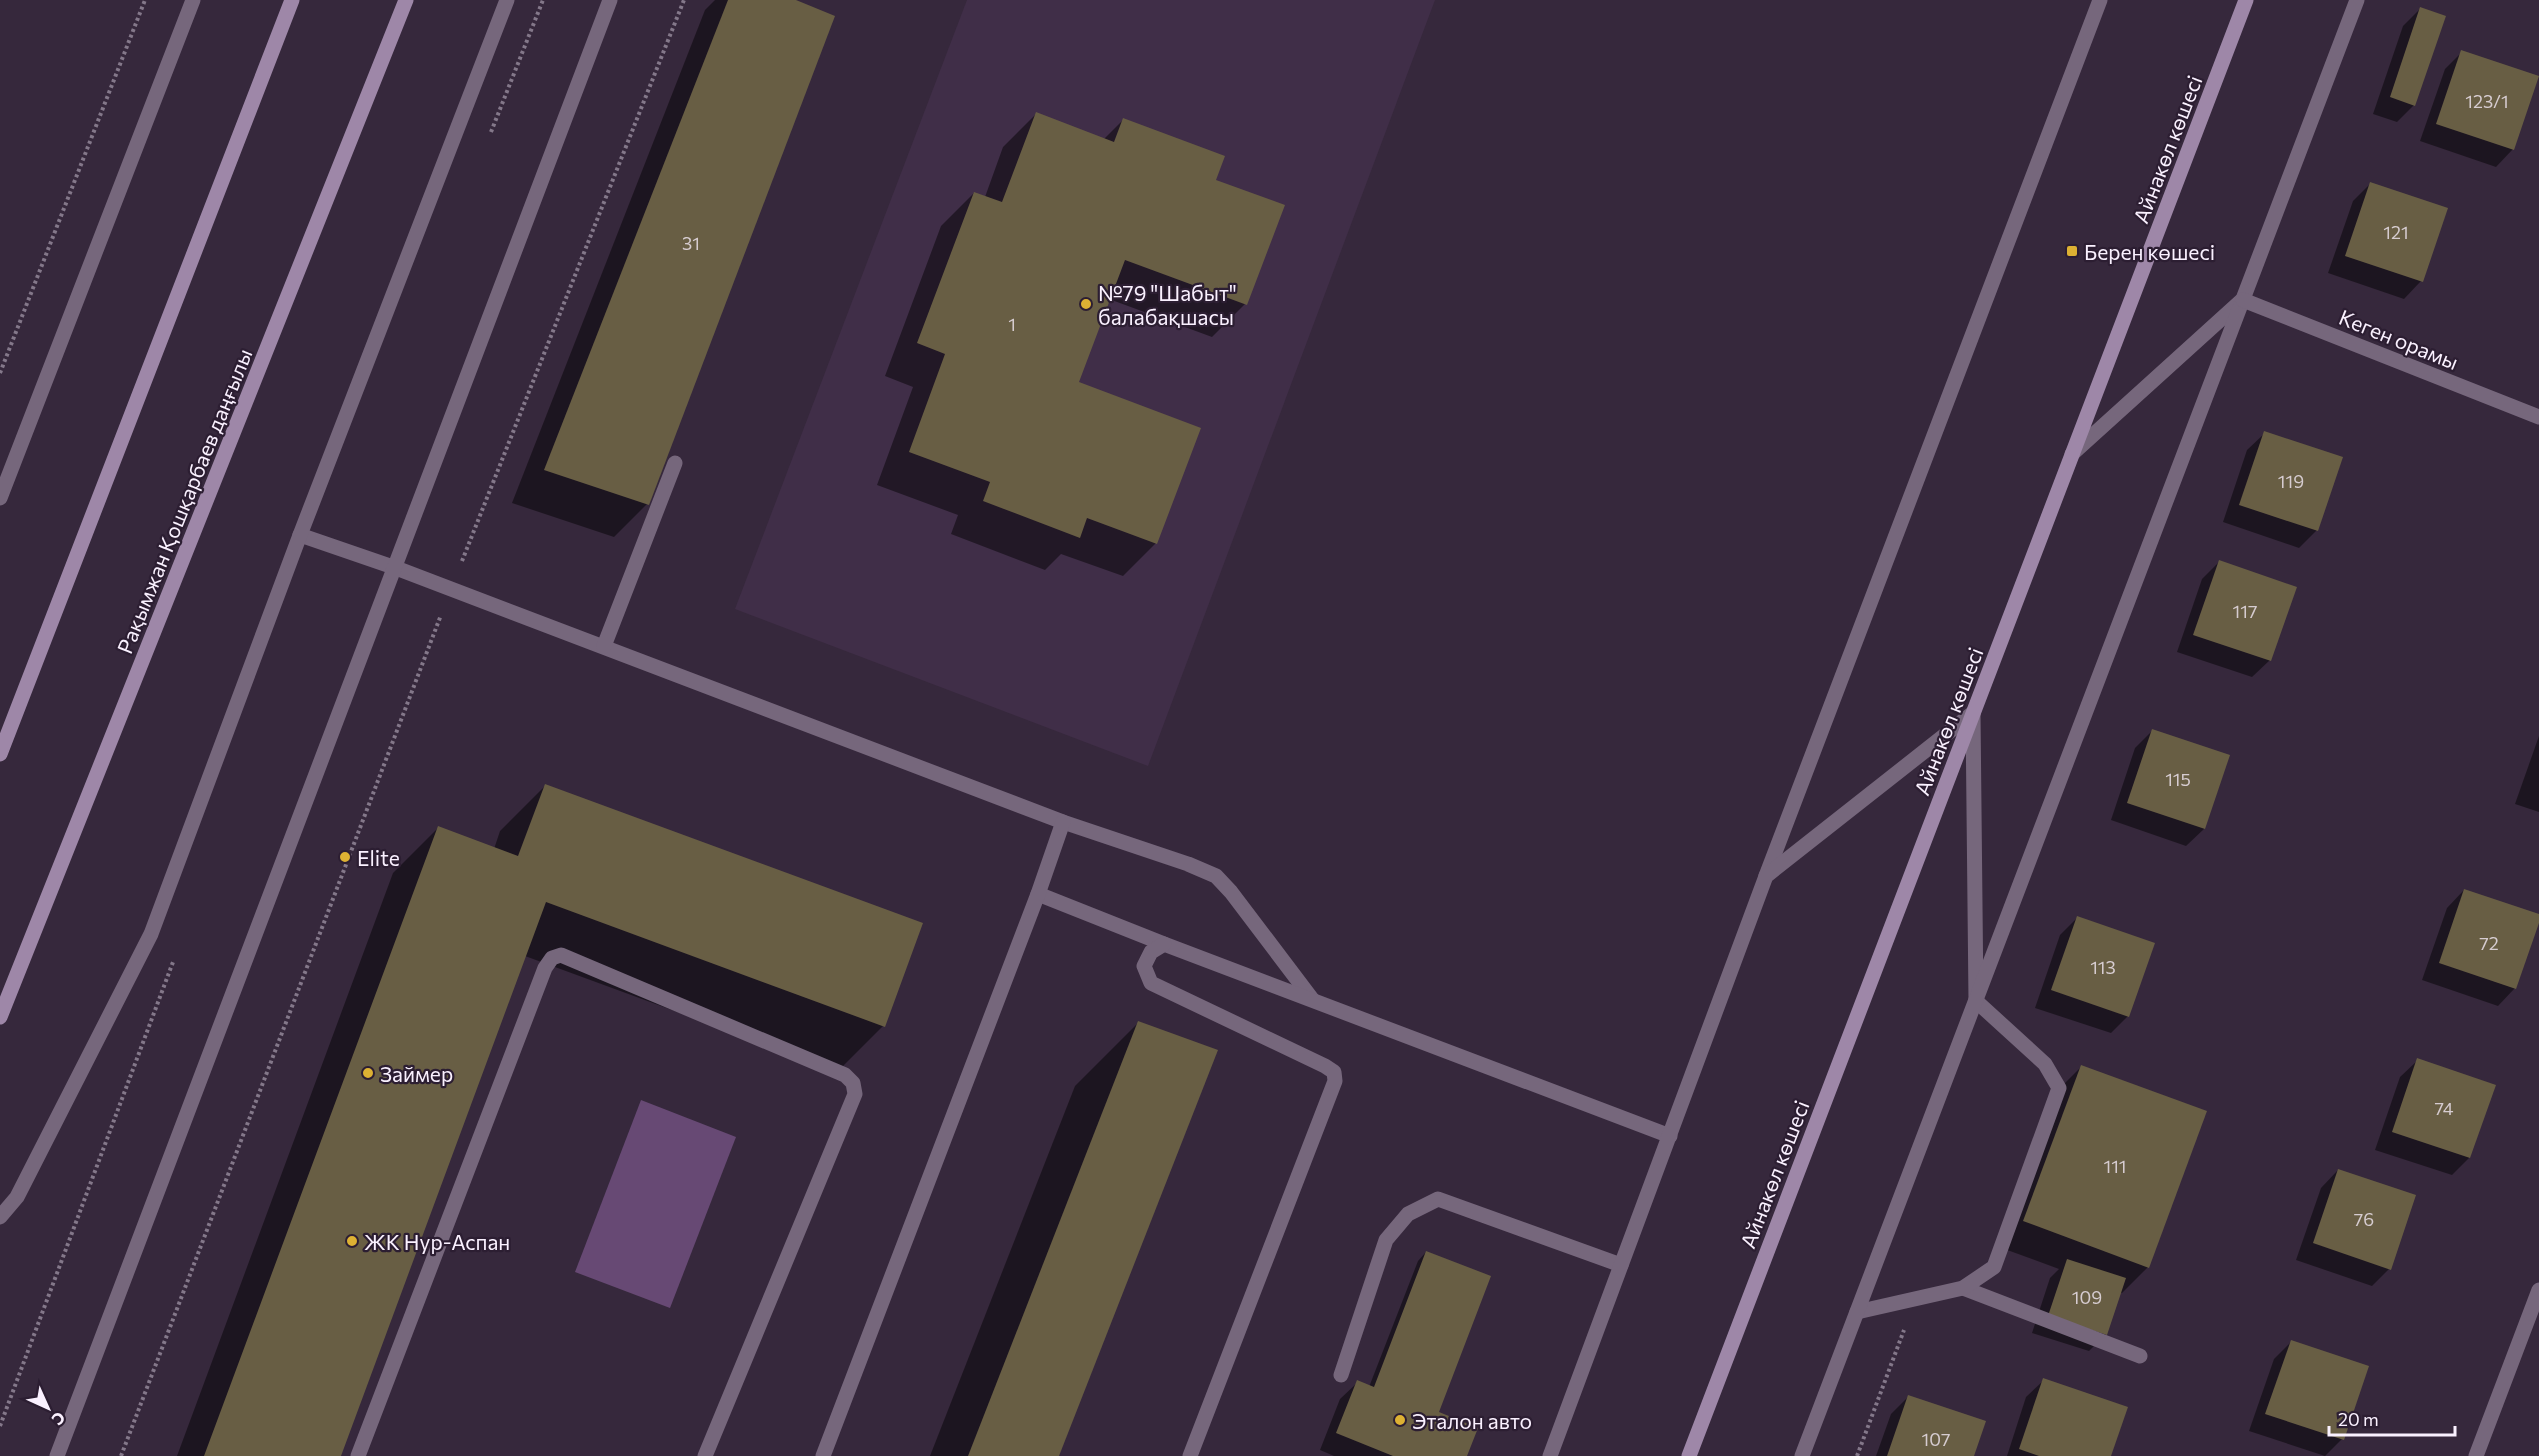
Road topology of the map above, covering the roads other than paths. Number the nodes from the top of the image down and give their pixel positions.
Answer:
1 (193, 0) edge
2 (292, 0) edge
3 (406, 0) edge
4 (507, 0) edge
5 (610, 0) edge
6 (2100, 0) edge
7 (2246, 0) edge
8 (2357, 0) edge
9 (2243, 300) junction
10 (2539, 417) edge
11 (2072, 454) junction
12 (675, 463) dead end
13 (0, 498) edge
14 (300, 535) junction
15 (396, 568) junction
16 (604, 646) junction
17 (1973, 713) junction
18 (0, 754) edge
19 (1063, 822) junction
20 (1766, 876) junction
21 (1038, 894) junction
22 (1164, 944) junction
23 (1312, 999) junction
24 (1976, 1001) junction
25 (0, 1017) edge
26 (1670, 1136) junction
27 (0, 1217) edge
28 (1621, 1265) junction
29 (1963, 1288) junction
30 (2539, 1290) edge
31 (1857, 1312) junction
32 (2140, 1356) dead end
33 (1341, 1375) dead end
34 (57, 1456) edge
35 (358, 1456) edge
36 (705, 1456) edge
37 (823, 1456) edge
38 (1190, 1456) edge
39 (1550, 1456) edge
40 (1689, 1456) edge
41 (1802, 1456) edge
42 (2476, 1456) edge

1 - 13 street
2 - 18 main road
3 - 25 main road, Рақымжан Қошқарбаев даңғылы
4 - 14 street
5 - 15 street
6 - 20 street
7 - 11 main road, Айнакөл көшесі
8 - 9 street
9 - 10 street, Кеген орамы
9 - 11 street
9 - 24 street
11 - 17 main road, Айнакөл көшесі
12 - 16 street
14 - 15 street
14 - 27 street
15 - 16 street
15 - 34 street
16 - 19 street
17 - 20 street
17 - 24 street
17 - 40 main road, Айнакөл көшесі
19 - 21 street
19 - 23 street
20 - 26 street
21 - 22 street
21 - 37 street
22 - 23 street
22 - 38 street
23 - 26 street
24 - 29 street
24 - 31 street
26 - 28 street
28 - 33 street
28 - 39 street
29 - 31 street
29 - 32 street
30 - 42 street
31 - 41 street
35 - 36 street

